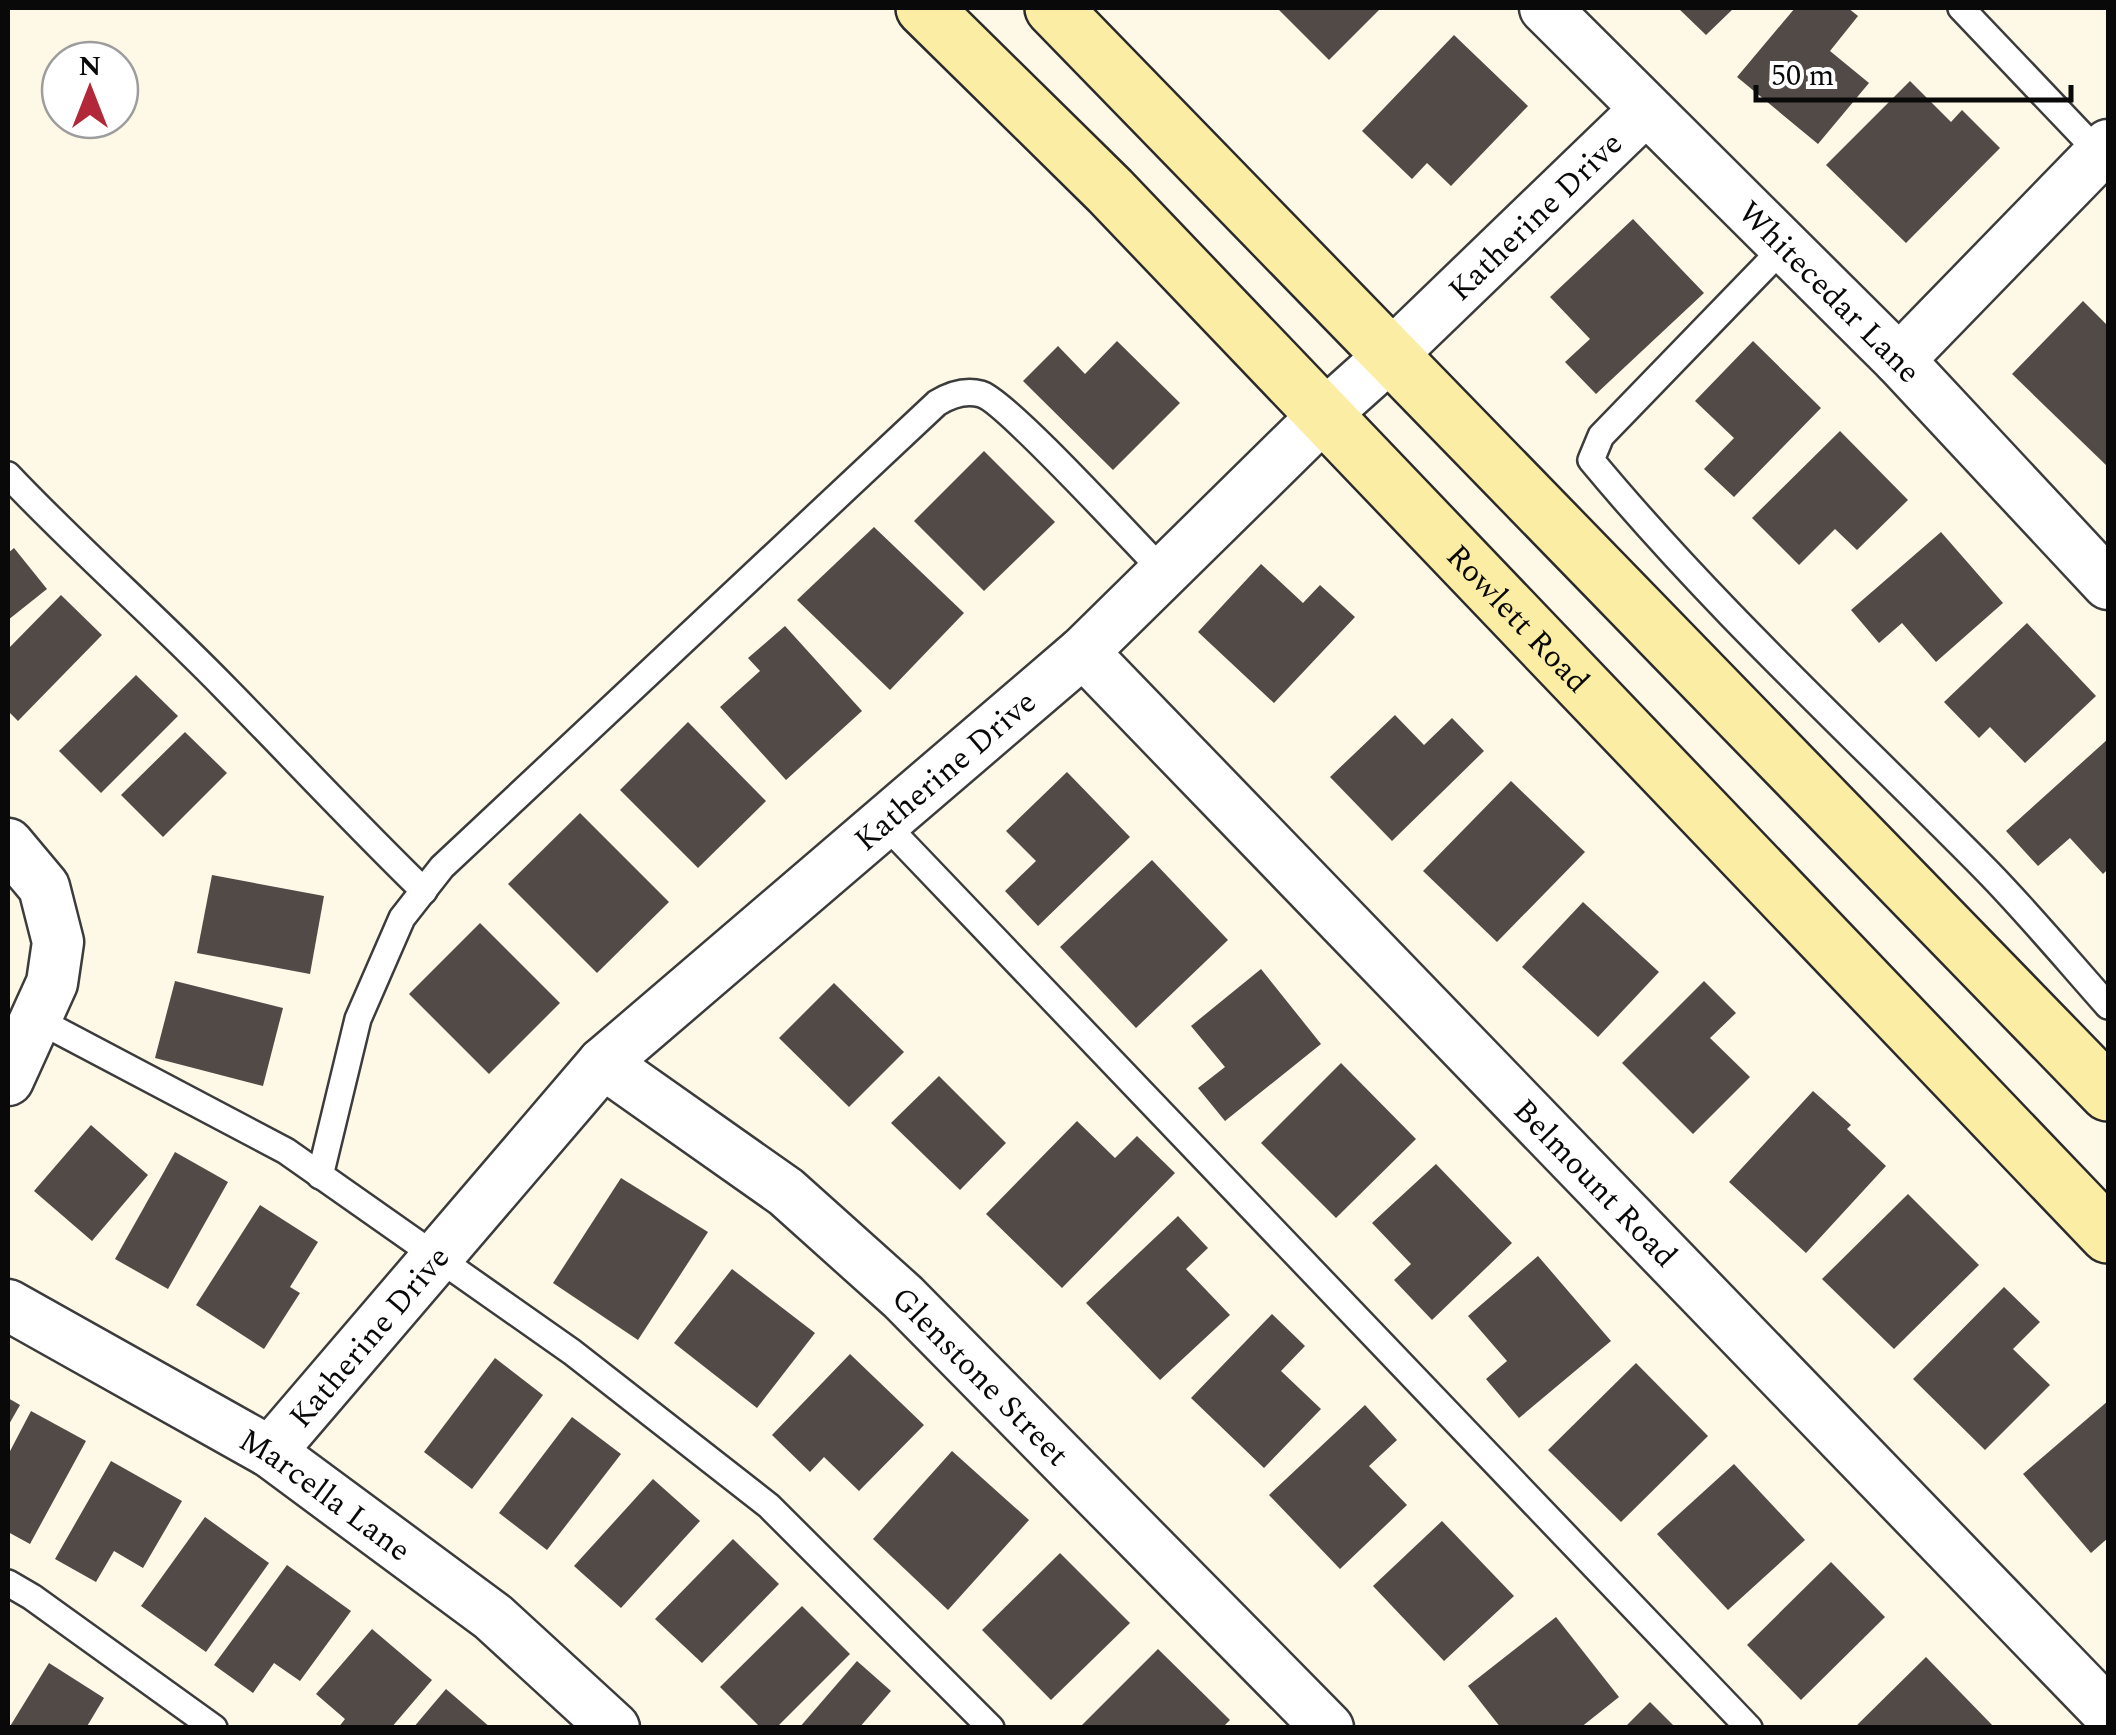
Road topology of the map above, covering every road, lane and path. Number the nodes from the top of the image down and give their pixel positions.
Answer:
1 (924, 8) edge
2 (1053, 8) edge
3 (1545, 8) edge
4 (1961, 8) edge
5 (1645, 110) junction
6 (2104, 150) edge
7 (1784, 247) junction
8 (1392, 354) junction
9 (1900, 360) junction
10 (1325, 414) junction
11 (8, 476) edge
12 (2104, 569) edge
13 (1164, 572) junction
14 (1084, 652) junction
15 (884, 823) junction
16 (8, 844) edge
17 (424, 891) junction
18 (2108, 1006) edge
19 (36, 1019) junction
20 (602, 1063) junction
21 (8, 1080) edge
22 (2108, 1093) edge
23 (320, 1176) junction
24 (2108, 1235) edge
25 (435, 1258) junction
26 (8, 1306) edge
27 (270, 1452) junction
28 (8, 1582) edge
29 (2108, 1714) edge
30 (214, 1728) edge
31 (614, 1728) edge
32 (990, 1728) edge
33 (1328, 1728) edge
34 (1750, 1728) edge

1 - 10 main road, Rowlett Road
2 - 8 main road
3 - 5 street, Whitecedar Lane
4 - 6 lane
5 - 7 street, Whitecedar Lane
5 - 8 street, Katherine Drive
6 - 9 street
7 - 9 street, Whitecedar Lane
7 - 18 lane
8 - 10 street, Katherine Drive
8 - 22 main road
9 - 12 street, Whitecedar Lane
10 - 13 street, Katherine Drive
10 - 24 main road, Rowlett Road
11 - 17 lane
13 - 14 street, Katherine Drive
13 - 17 lane
14 - 15 street, Katherine Drive
14 - 29 street, Belmount Road
15 - 20 street, Katherine Drive
15 - 34 lane
16 - 19 street
17 - 23 lane
19 - 21 street
19 - 23 lane
20 - 25 street, Katherine Drive
20 - 33 street, Glenstone Street
23 - 25 lane
25 - 27 street, Katherine Drive
25 - 32 lane
26 - 27 street, Marcella Lane
27 - 31 street, Marcella Lane
28 - 30 lane

